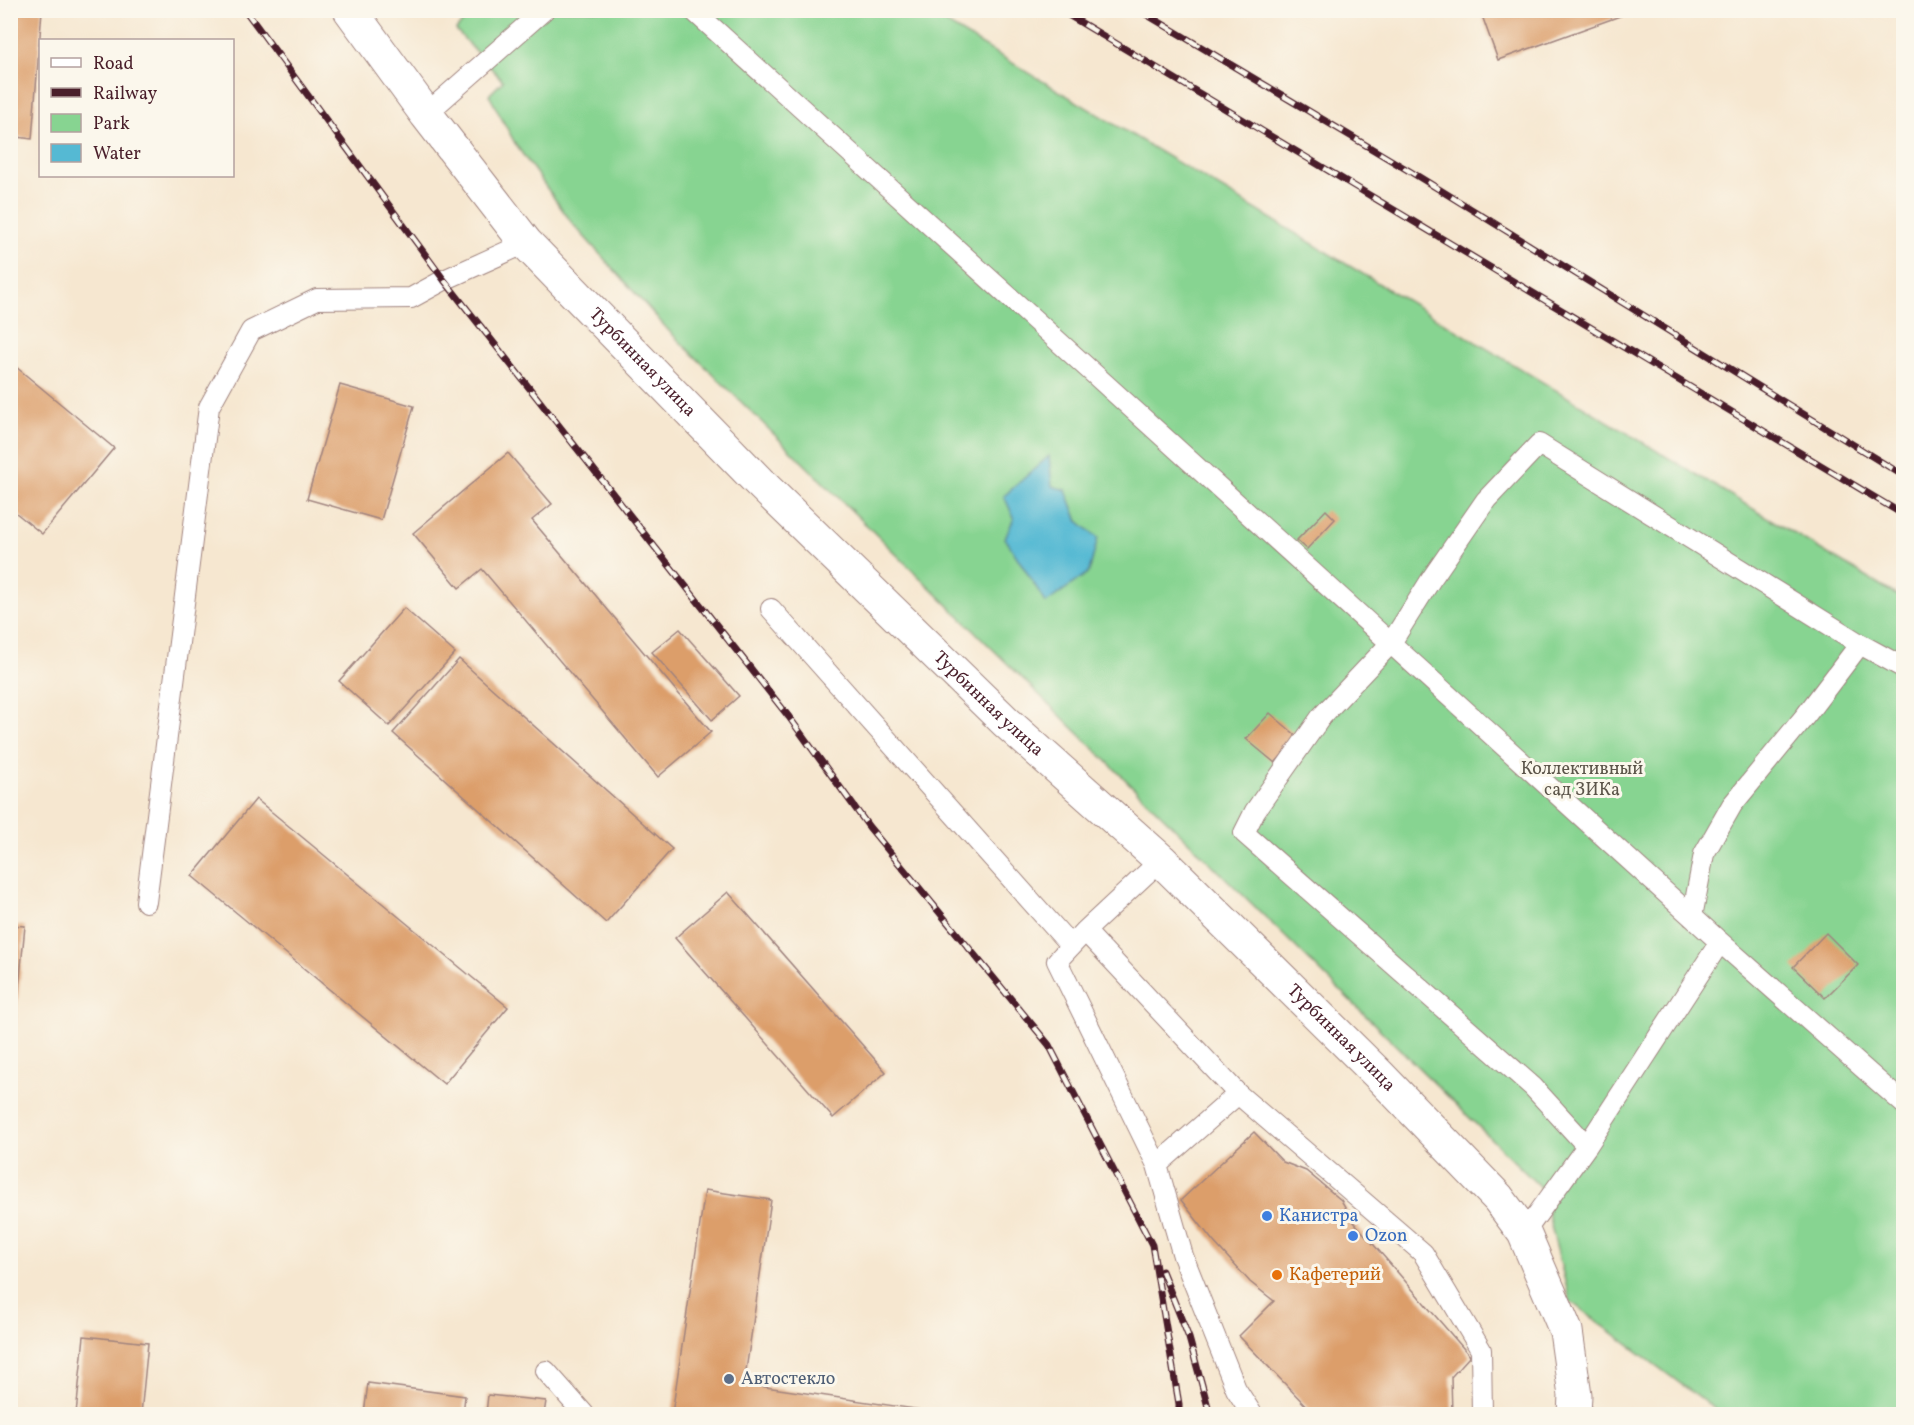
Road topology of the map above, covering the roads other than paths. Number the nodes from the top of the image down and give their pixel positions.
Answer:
1 (350, 10) edge
2 (544, 10) edge
3 (693, 10) edge
4 (426, 114) junction
5 (526, 243) junction
6 (771, 609) dead end
7 (1391, 643) junction
8 (1860, 644) junction
9 (1904, 668) edge
10 (1161, 860) junction
11 (146, 902) dead end
12 (1692, 917) junction
13 (1085, 931) junction
14 (1720, 942) junction
15 (1071, 946) junction
16 (1238, 1094) junction
17 (1904, 1104) edge
18 (1587, 1146) junction
19 (1157, 1164) junction
20 (1524, 1233) junction
21 (546, 1371) dead end
22 (584, 1414) edge
23 (1252, 1414) edge
24 (1482, 1414) edge
25 (1574, 1414) edge

1 - 4 main road, Турбинная улица
2 - 4 lane
3 - 7 lane
4 - 5 main road, Турбинная улица
5 - 10 main road, Турбинная улица
5 - 11 lane
6 - 15 lane
7 - 8 lane
7 - 12 lane
7 - 18 lane
8 - 9 lane
8 - 12 lane
10 - 13 lane
10 - 20 main road, Турбинная улица
12 - 14 lane
13 - 15 lane
13 - 16 lane
14 - 17 lane
14 - 18 lane
15 - 19 lane
16 - 19 lane
16 - 24 lane
18 - 20 lane
19 - 23 lane
20 - 25 main road, Турбинная улица
21 - 22 lane

